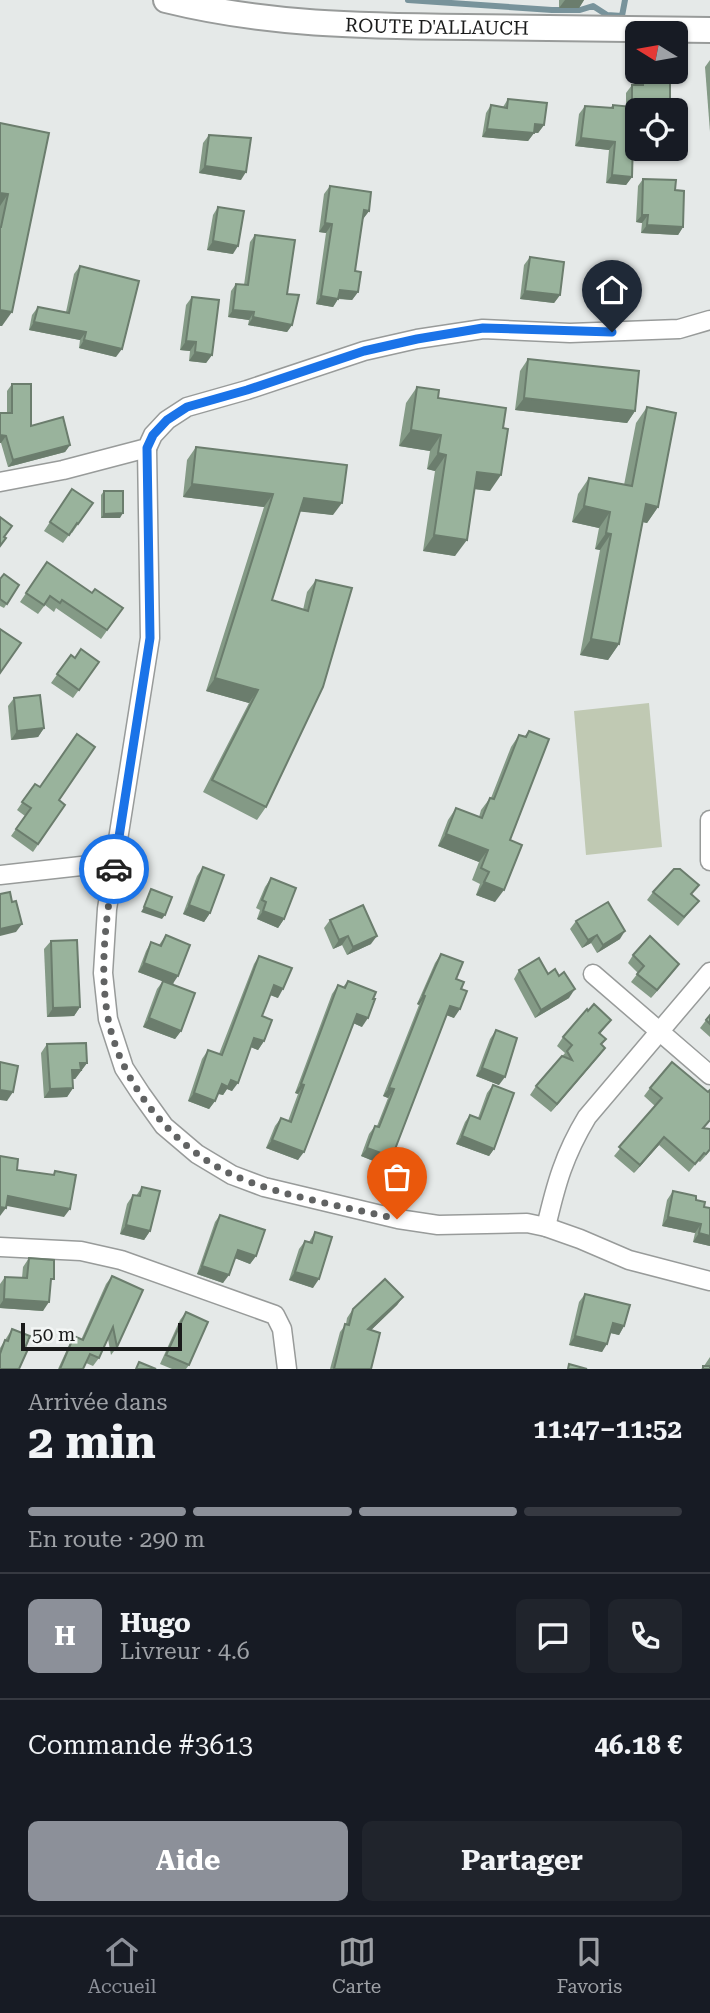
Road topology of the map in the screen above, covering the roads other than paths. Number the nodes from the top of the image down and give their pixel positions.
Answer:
1 (166, 0) edge
2 (710, 30) edge
3 (710, 320) edge
4 (147, 448) junction
5 (0, 482) edge
6 (710, 820) edge
7 (710, 861) edge
8 (114, 864) junction
9 (0, 875) edge
10 (710, 972) edge
11 (593, 974) dead end
12 (660, 1032) junction
13 (710, 1075) edge
14 (546, 1227) junction
15 (0, 1247) edge
16 (710, 1281) edge
17 (287, 1369) edge

1 - 2 main road, ROUTE D'ALLAUCH
3 - 4 street
4 - 5 street
4 - 8 street
6 - 7 street
8 - 9 street
8 - 14 street
10 - 12 street
11 - 12 street
12 - 13 street
12 - 14 street
14 - 16 street
15 - 17 street

